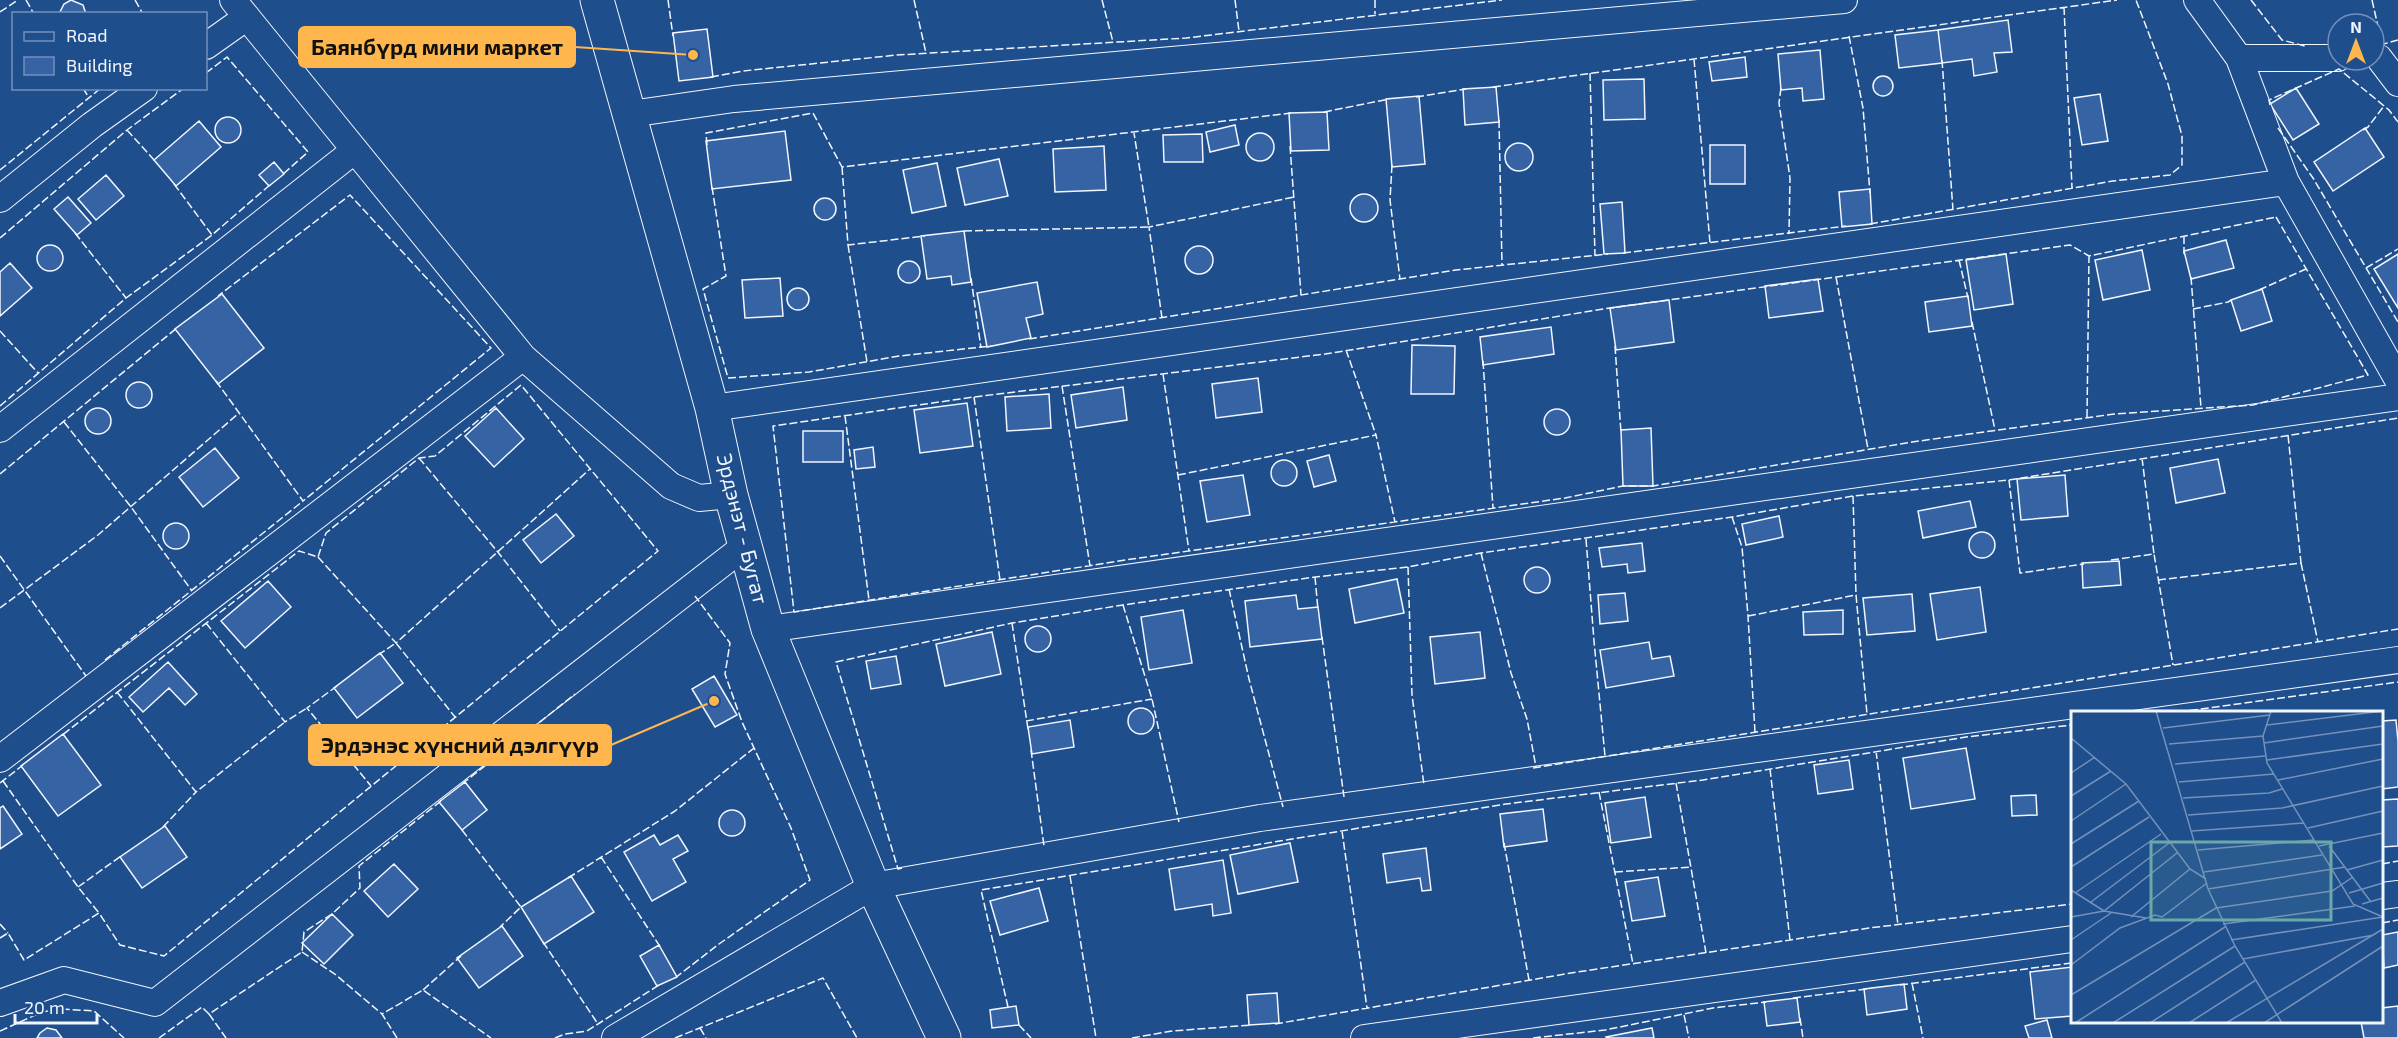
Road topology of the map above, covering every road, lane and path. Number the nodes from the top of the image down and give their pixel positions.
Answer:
1 (597, 0) edge
2 (1844, 0) edge
3 (2197, 0) edge
4 (240, 8) edge
5 (207, 45) edge
6 (2240, 58) junction
7 (2326, 58) edge
8 (2386, 61) edge
9 (2398, 83) edge
10 (141, 90) edge
11 (630, 114) junction
12 (355, 150) junction
13 (2286, 182) junction
14 (0, 199) edge
15 (523, 357) junction
16 (2398, 381) edge
17 (2398, 397) edge
18 (712, 408) junction
19 (0, 429) edge
20 (731, 495) junction
21 (745, 546) junction
22 (768, 629) junction
23 (2398, 660) edge
24 (0, 759) edge
25 (873, 886) junction
26 (2398, 894) edge
27 (2383, 896) edge
28 (2071, 939) edge
29 (0, 1003) edge
30 (615, 1038) edge
31 (944, 1038) edge
32 (1364, 1038) edge

1 - 11 street, Эрдэнэт - Бугат
2 - 11 street
3 - 6 street
4 - 5 street
4 - 12 street
6 - 7 street
6 - 13 street
8 - 9 street
10 - 14 street
11 - 18 street, Эрдэнэт - Бугат
12 - 15 street
12 - 19 street
13 - 16 street
13 - 18 street
15 - 20 street
15 - 24 street
17 - 22 street
18 - 20 street, Эрдэнэт - Бугат
20 - 21 street, Эрдэнэт - Бугат
21 - 22 street, Эрдэнэт - Бугат
21 - 29 street
22 - 25 street, Эрдэнэт - Бугат
23 - 25 street
25 - 30 street
25 - 31 street, Эрдэнэт - Бугат
26 - 27 street
28 - 32 street

